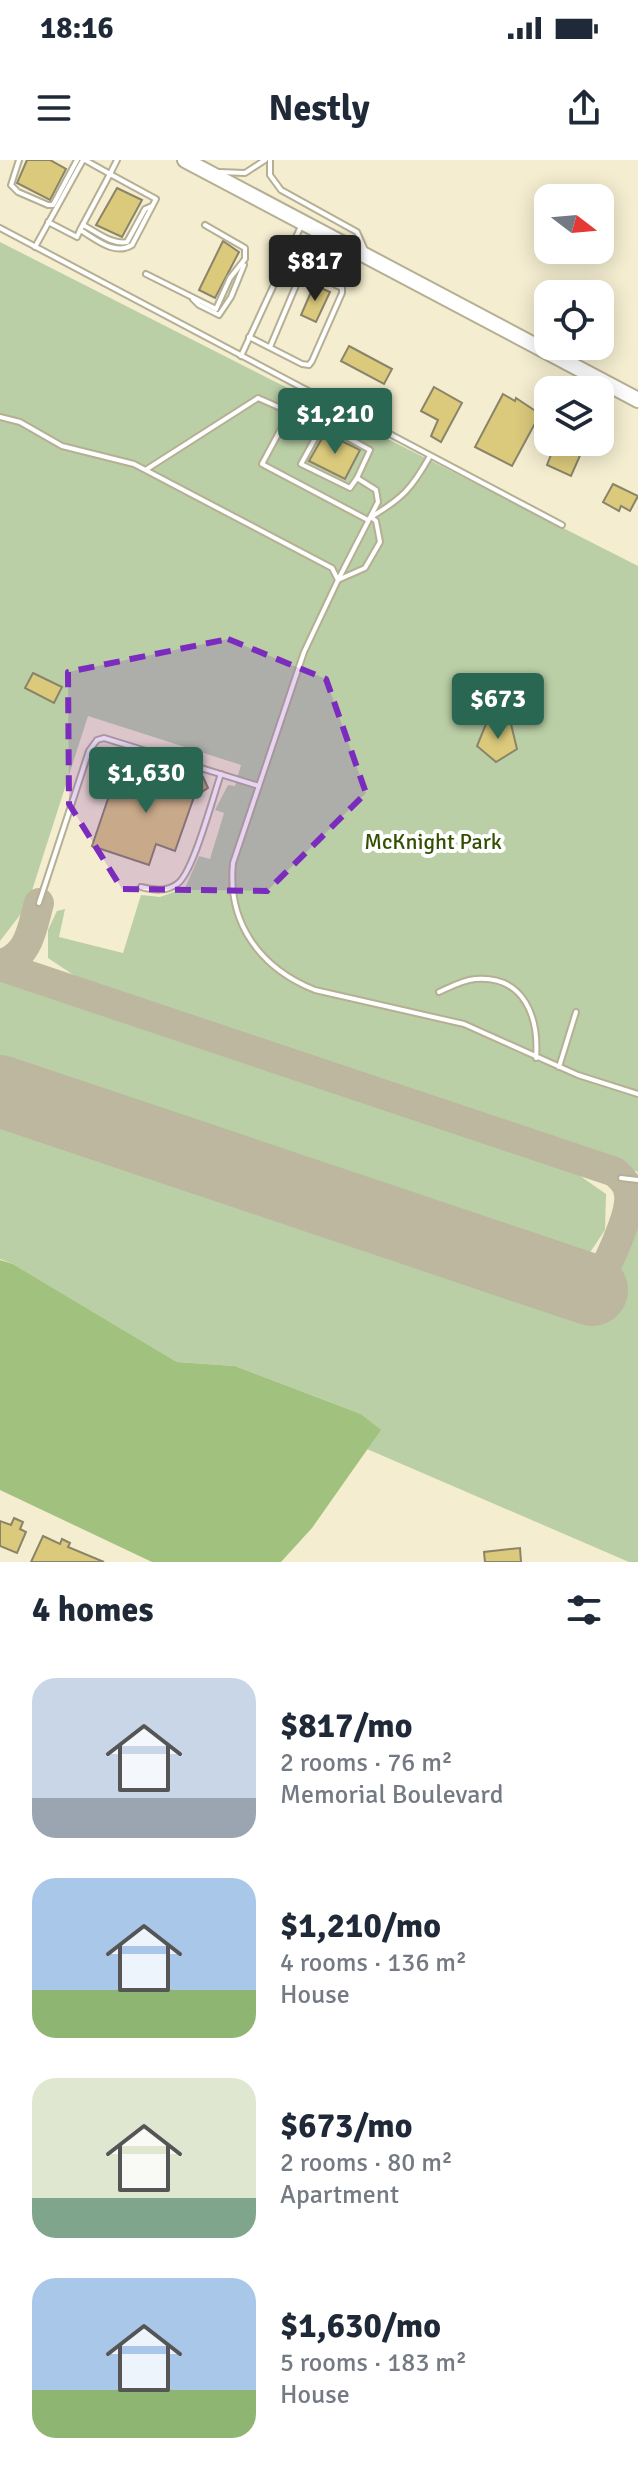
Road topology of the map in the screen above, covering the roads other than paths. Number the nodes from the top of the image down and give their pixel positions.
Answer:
1 (19, 160) edge
2 (81, 160) edge
3 (117, 160) edge
4 (185, 160) edge
5 (267, 160) edge
6 (206, 171) junction
7 (110, 174) junction
8 (48, 222) junction
9 (303, 222) junction
10 (205, 225) dead end
11 (82, 227) junction
12 (0, 228) edge
13 (35, 247) junction
14 (367, 256) junction
15 (283, 260) junction
16 (303, 269) junction
17 (146, 274) dead end
18 (249, 337) junction
19 (270, 347) junction
20 (241, 356) junction
21 (638, 400) edge
22 (0, 417) edge
23 (430, 456) junction
24 (146, 470) junction
25 (357, 478) junction
26 (370, 518) junction
27 (562, 525) dead end
28 (338, 580) junction
29 (221, 774) junction
30 (259, 786) junction
31 (141, 887) dead end
32 (39, 903) dead end
33 (439, 992) dead end
34 (576, 1012) dead end
35 (536, 1058) junction
36 (559, 1067) junction
37 (638, 1094) edge
38 (621, 1178) dead end
39 (638, 1180) edge

1 - 2 lane
2 - 7 lane
2 - 8 lane
3 - 7 lane
4 - 6 main road
5 - 6 lane
5 - 14 lane
6 - 9 main road
7 - 11 lane
7 - 11 lane
8 - 11 lane
8 - 13 lane
9 - 14 main road
9 - 15 lane
10 - 17 lane
12 - 13 lane
13 - 20 lane
14 - 21 main road
15 - 16 lane
15 - 18 lane
16 - 19 lane
16 - 19 lane
18 - 19 lane
18 - 20 lane
20 - 23 lane
22 - 24 lane
23 - 26 lane
23 - 27 lane
24 - 26 lane
24 - 28 lane
25 - 25 lane
25 - 26 lane
26 - 28 lane
26 - 28 lane
28 - 30 lane
29 - 30 lane
29 - 31 lane
29 - 32 lane
30 - 35 lane
33 - 35 lane
34 - 36 lane
35 - 36 lane
36 - 37 lane
38 - 39 lane

